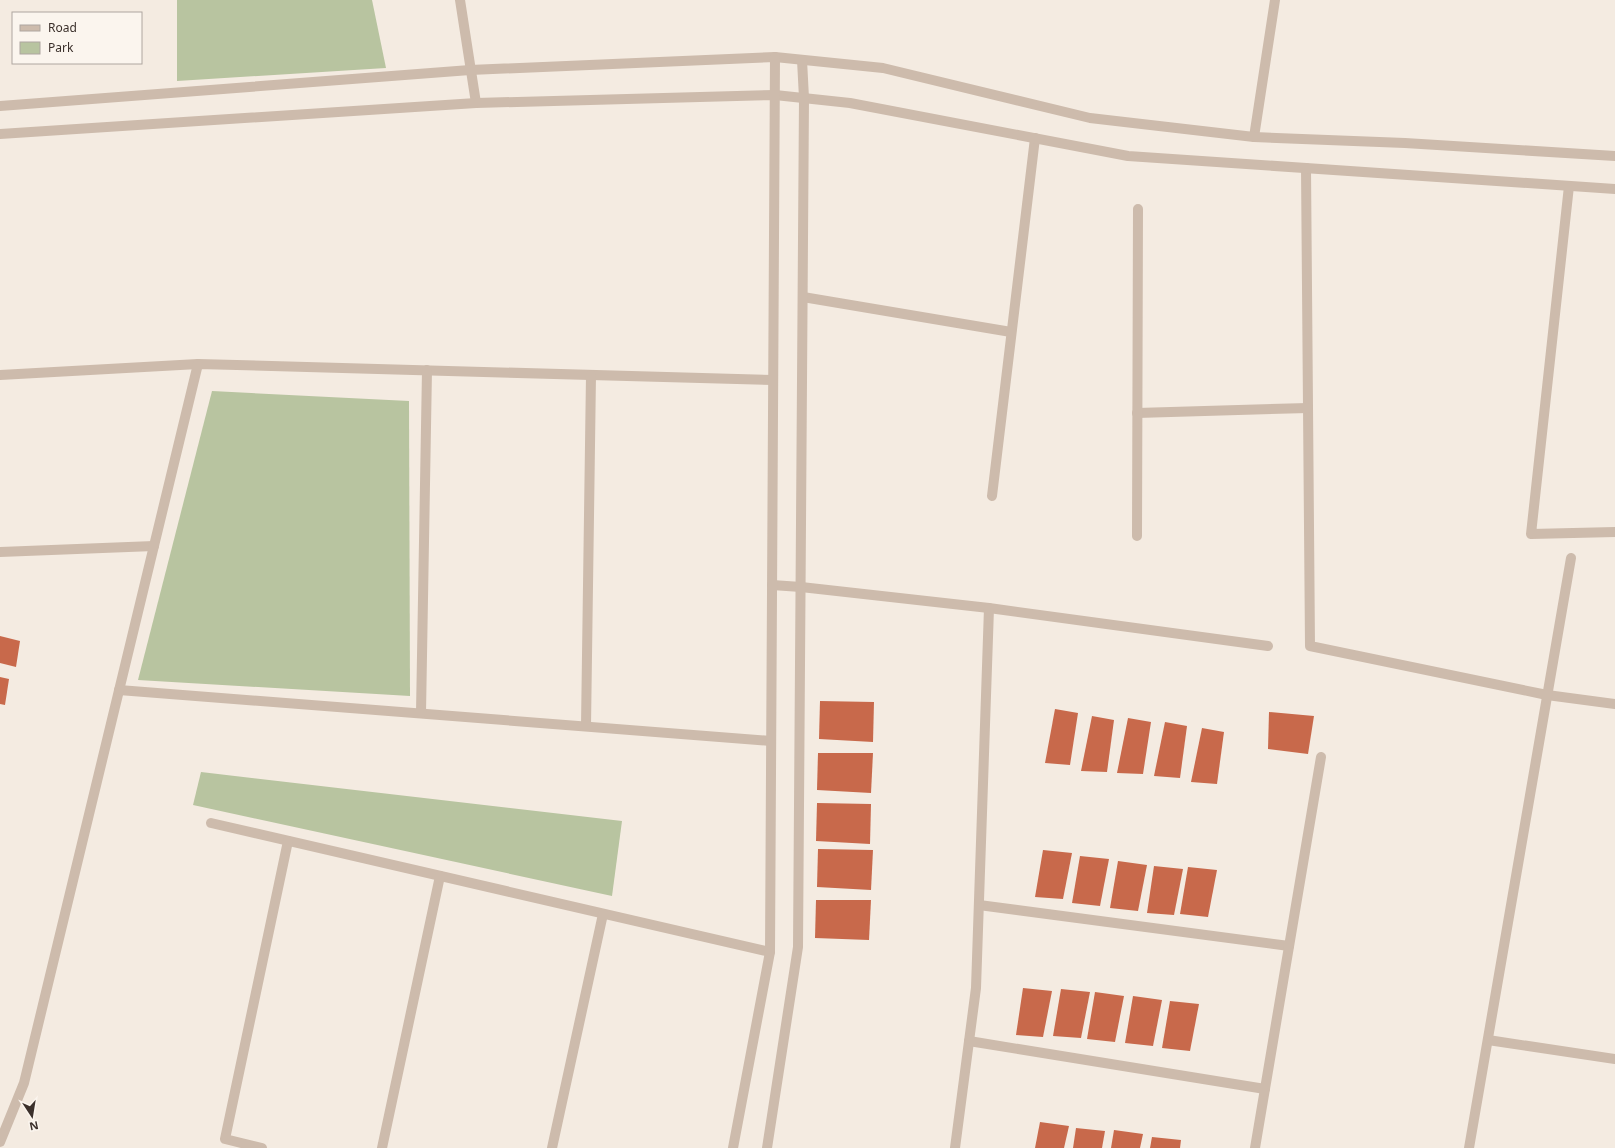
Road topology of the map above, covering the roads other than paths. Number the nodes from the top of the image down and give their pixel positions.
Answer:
1 (460, 0) edge
2 (1275, 0) edge
3 (775, 57) junction
4 (802, 60) junction
5 (470, 70) junction
6 (775, 95) junction
7 (804, 98) junction
8 (476, 103) junction
9 (0, 106) edge
10 (0, 134) edge
11 (1254, 137) junction
12 (1035, 138) junction
13 (1615, 156) edge
14 (1306, 168) junction
15 (1569, 186) junction
16 (1615, 189) edge
17 (1138, 209) dead end
18 (803, 297) junction
19 (1011, 332) junction
20 (198, 364) junction
21 (427, 370) junction
22 (0, 375) edge
23 (590, 375) junction
24 (773, 380) junction
25 (1308, 408) junction
26 (1137, 413) junction
27 (992, 496) dead end
28 (1615, 532) edge
29 (1137, 536) dead end
30 (154, 546) junction
31 (0, 552) edge
32 (1571, 558) dead end
33 (772, 585) junction
34 (801, 587) junction
35 (989, 608) junction
36 (1268, 646) dead end
37 (119, 690) junction
38 (1547, 695) junction
39 (1615, 704) edge
40 (421, 713) junction
41 (586, 726) junction
42 (771, 741) junction
43 (1321, 757) dead end
44 (211, 823) dead end
45 (288, 841) junction
46 (440, 876) junction
47 (979, 905) junction
48 (603, 914) junction
49 (1289, 946) junction
50 (770, 952) junction
51 (1488, 1040) junction
52 (969, 1041) junction
53 (1615, 1059) edge
54 (1265, 1088) junction
55 (0, 1142) edge
56 (262, 1148) edge
57 (382, 1148) edge
58 (552, 1148) edge
59 (733, 1148) edge
60 (766, 1148) edge
61 (955, 1148) edge
62 (1254, 1148) edge
63 (1469, 1148) edge

1 - 5 street
2 - 11 street
3 - 4 street
3 - 5 street
3 - 6 street
4 - 7 street
4 - 11 street
5 - 8 street
5 - 9 street
6 - 7 street
6 - 8 street
6 - 24 street
7 - 12 street
7 - 18 street
8 - 10 street
11 - 13 street
12 - 14 street
12 - 19 street
14 - 15 street
14 - 25 street
15 - 16 street
15 - 28 street
17 - 26 street
18 - 19 street
18 - 34 street
19 - 27 street
20 - 21 street
20 - 22 street
20 - 30 street
21 - 23 street
21 - 40 street
23 - 24 street
23 - 41 street
24 - 33 street
25 - 26 street
25 - 38 street
26 - 29 street
30 - 31 street
30 - 37 street
32 - 38 street
33 - 34 street
33 - 42 street
34 - 35 street
34 - 60 street
35 - 36 street
35 - 47 street
37 - 40 street
37 - 55 street
38 - 39 street
38 - 51 street
40 - 41 street
41 - 42 street
42 - 50 street
43 - 49 street
44 - 45 street
45 - 46 street
45 - 56 street
46 - 48 street
46 - 57 street
47 - 49 street
47 - 52 street
48 - 50 street
48 - 58 street
49 - 54 street
50 - 59 street
51 - 53 street
51 - 63 street
52 - 54 street
52 - 61 street
54 - 62 street

